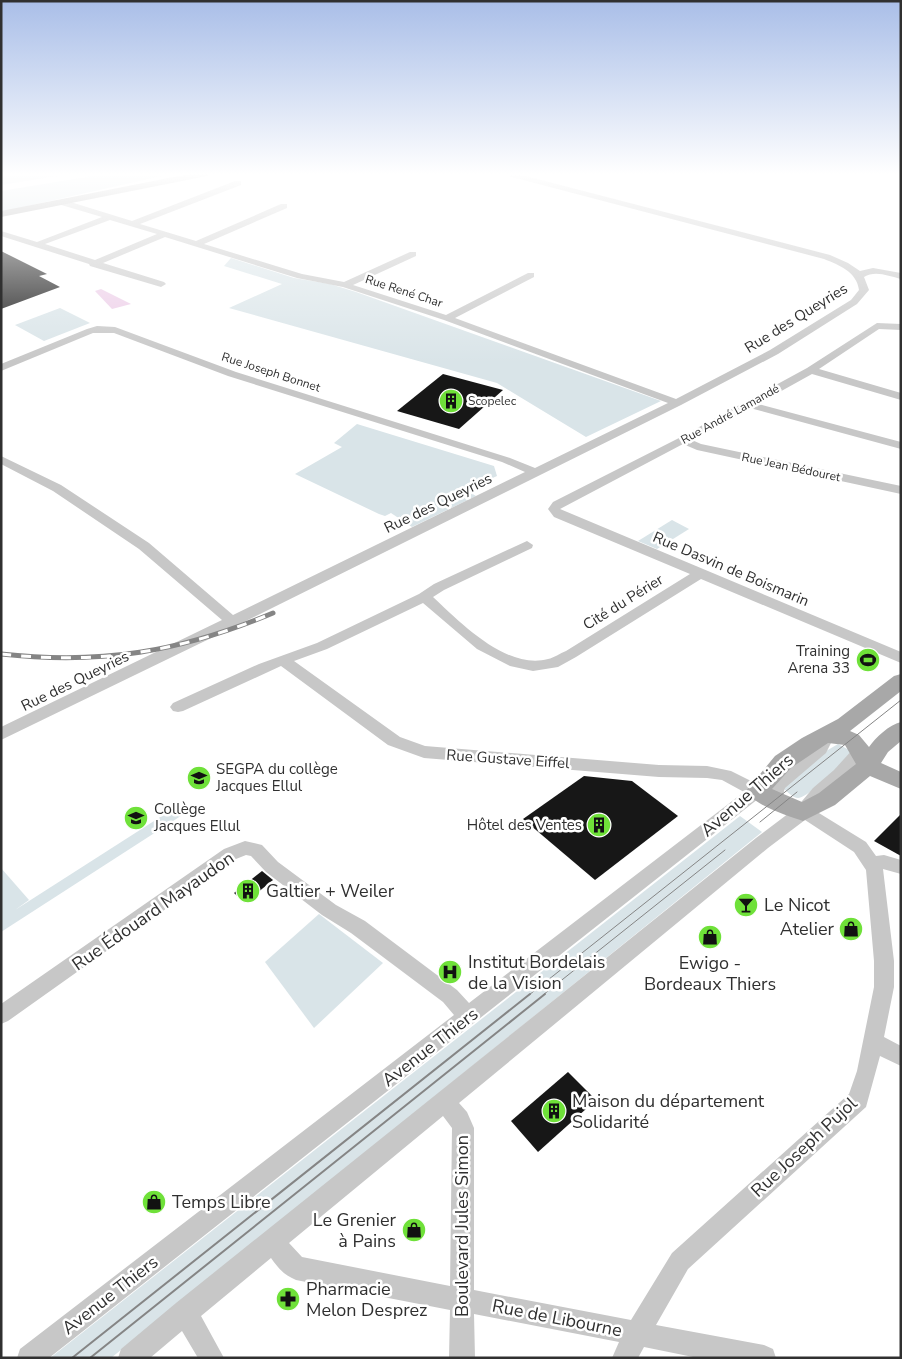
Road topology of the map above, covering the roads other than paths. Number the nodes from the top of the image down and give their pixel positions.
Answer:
1 (11, 236) edge
2 (59, 236) edge
3 (159, 236) edge
4 (173, 236) edge
5 (214, 236) edge
6 (750, 236) edge
7 (196, 244) junction
8 (36, 245) junction
9 (413, 254) dead end
10 (93, 264) junction
11 (531, 275) dead end
12 (859, 276) junction
13 (901, 276) edge
14 (161, 284) dead end
15 (345, 284) junction
16 (447, 318) junction
17 (901, 328) edge
18 (1, 368) edge
19 (811, 370) junction
20 (901, 397) edge
21 (677, 403) junction
22 (747, 404) junction
23 (683, 440) junction
24 (901, 446) edge
25 (1, 459) edge
26 (537, 472) junction
27 (901, 490) edge
28 (557, 505) joint
29 (528, 545) dead end
30 (701, 573) junction
31 (424, 597) junction
32 (233, 622) junction
33 (901, 658) edge
34 (283, 660) junction
35 (901, 681) edge
36 (178, 707) dead end
37 (901, 729) edge
38 (1, 734) edge
39 (827, 735) junction
40 (864, 759) junction
41 (901, 781) edge
42 (766, 796) junction
43 (803, 812) junction
44 (872, 863) junction
45 (901, 867) edge
46 (1, 1015) edge
47 (469, 1016) junction
48 (873, 1042) junction
49 (901, 1057) edge
50 (444, 1101) junction
51 (273, 1241) junction
52 (463, 1299) junction
53 (185, 1312) junction
54 (639, 1333) junction
55 (29, 1358) edge
56 (130, 1358) edge
57 (212, 1358) edge
58 (462, 1358) edge
59 (624, 1358) edge
60 (764, 1358) edge

1 - 8 street
2 - 8 street
3 - 10 street
4 - 7 street, Rue René Char
5 - 7 street
6 - 12 street
7 - 15 street, Rue René Char
8 - 10 street
9 - 15 street
10 - 14 street
11 - 16 street
12 - 13 street
12 - 21 street, Rue des Queyries
15 - 16 street, Rue René Char
16 - 21 street, Rue René Char
17 - 19 street, Rue André Lamandé
18 - 26 street, Rue Joseph Bonnet
19 - 20 street
19 - 22 street, Rue André Lamandé
21 - 26 street, Rue des Queyries
22 - 23 street, Rue André Lamandé
22 - 24 street
23 - 27 street, Rue Jean Bédouret
23 - 28 street, Rue André Lamandé
25 - 32 street
26 - 32 street, Rue des Queyries
28 - 30 street, Rue Dasvin de Boismarin
29 - 31 street
30 - 31 street, Cité du Périer
30 - 33 street, Rue Dasvin de Boismarin
31 - 34 street
32 - 38 street, Rue des Queyries
34 - 36 street
34 - 42 street, Rue Gustave Eiffel
35 - 39 main road, Avenue Thiers
37 - 40 main road
39 - 40 main road
39 - 42 main road, Avenue Thiers
40 - 41 main road
40 - 43 main road
42 - 43 main road
42 - 47 street, Avenue Thiers
43 - 44 street, Rue Joseph Pujol
43 - 50 street
44 - 45 street
44 - 48 street, Rue Joseph Pujol
46 - 47 street, Rue Édouard Mayaudon
47 - 55 street, Avenue Thiers
48 - 49 street
48 - 54 street, Rue Joseph Pujol
50 - 51 street
50 - 52 street, Boulevard Jules Simon
51 - 52 street, Rue de Libourne
51 - 53 street
52 - 54 street, Rue de Libourne
52 - 58 street, Boulevard Jules Simon
53 - 56 street
53 - 57 street
54 - 59 street, Rue Joseph Pujol
54 - 60 street, Rue de Libourne

